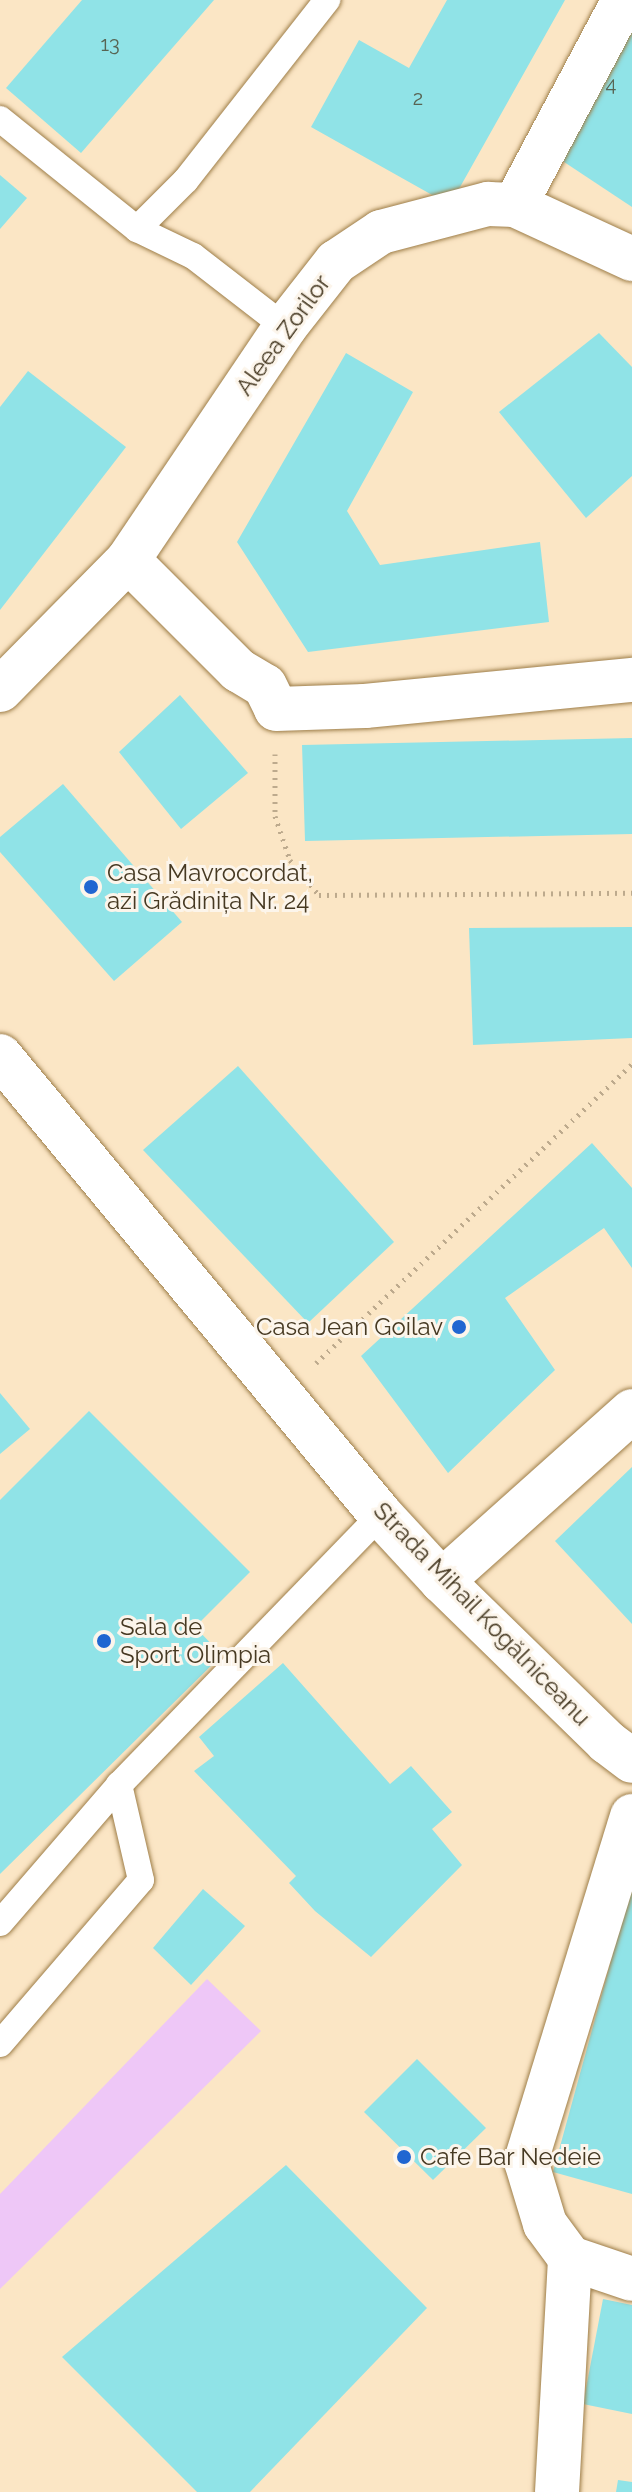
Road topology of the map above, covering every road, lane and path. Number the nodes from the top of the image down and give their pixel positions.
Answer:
1 (327, 0) edge
2 (624, 0) edge
3 (0, 119) edge
4 (515, 205) junction
5 (137, 229) junction
6 (632, 259) edge
7 (285, 327) junction
8 (128, 560) junction
9 (632, 680) edge
10 (0, 690) edge
11 (276, 709) junction
12 (632, 893) edge
13 (0, 1056) edge
14 (632, 1064) edge
15 (284, 1394) junction
16 (632, 1411) edge
17 (381, 1515) junction
18 (442, 1581) junction
19 (632, 1761) edge
20 (119, 1785) junction
21 (632, 1816) edge
22 (0, 1923) edge
23 (0, 2044) edge
24 (570, 2258) junction
25 (632, 2279) edge
26 (557, 2492) edge

1 - 5 lane
2 - 4 street
3 - 5 lane
4 - 6 street
4 - 7 street, Aleea Zorilor
5 - 7 lane
7 - 8 street, Aleea Zorilor
8 - 10 street, Aleea Zorilor
8 - 11 street
9 - 11 street
11 - 12 path
13 - 15 street, Strada Mihail Kogălniceanu
14 - 15 path
15 - 17 street, Strada Mihail Kogălniceanu
16 - 18 street
17 - 18 street, Strada Mihail Kogălniceanu
17 - 20 lane
18 - 19 street, Strada Mihail Kogălniceanu
20 - 22 lane
20 - 23 lane
21 - 24 street
24 - 25 street
24 - 26 street

